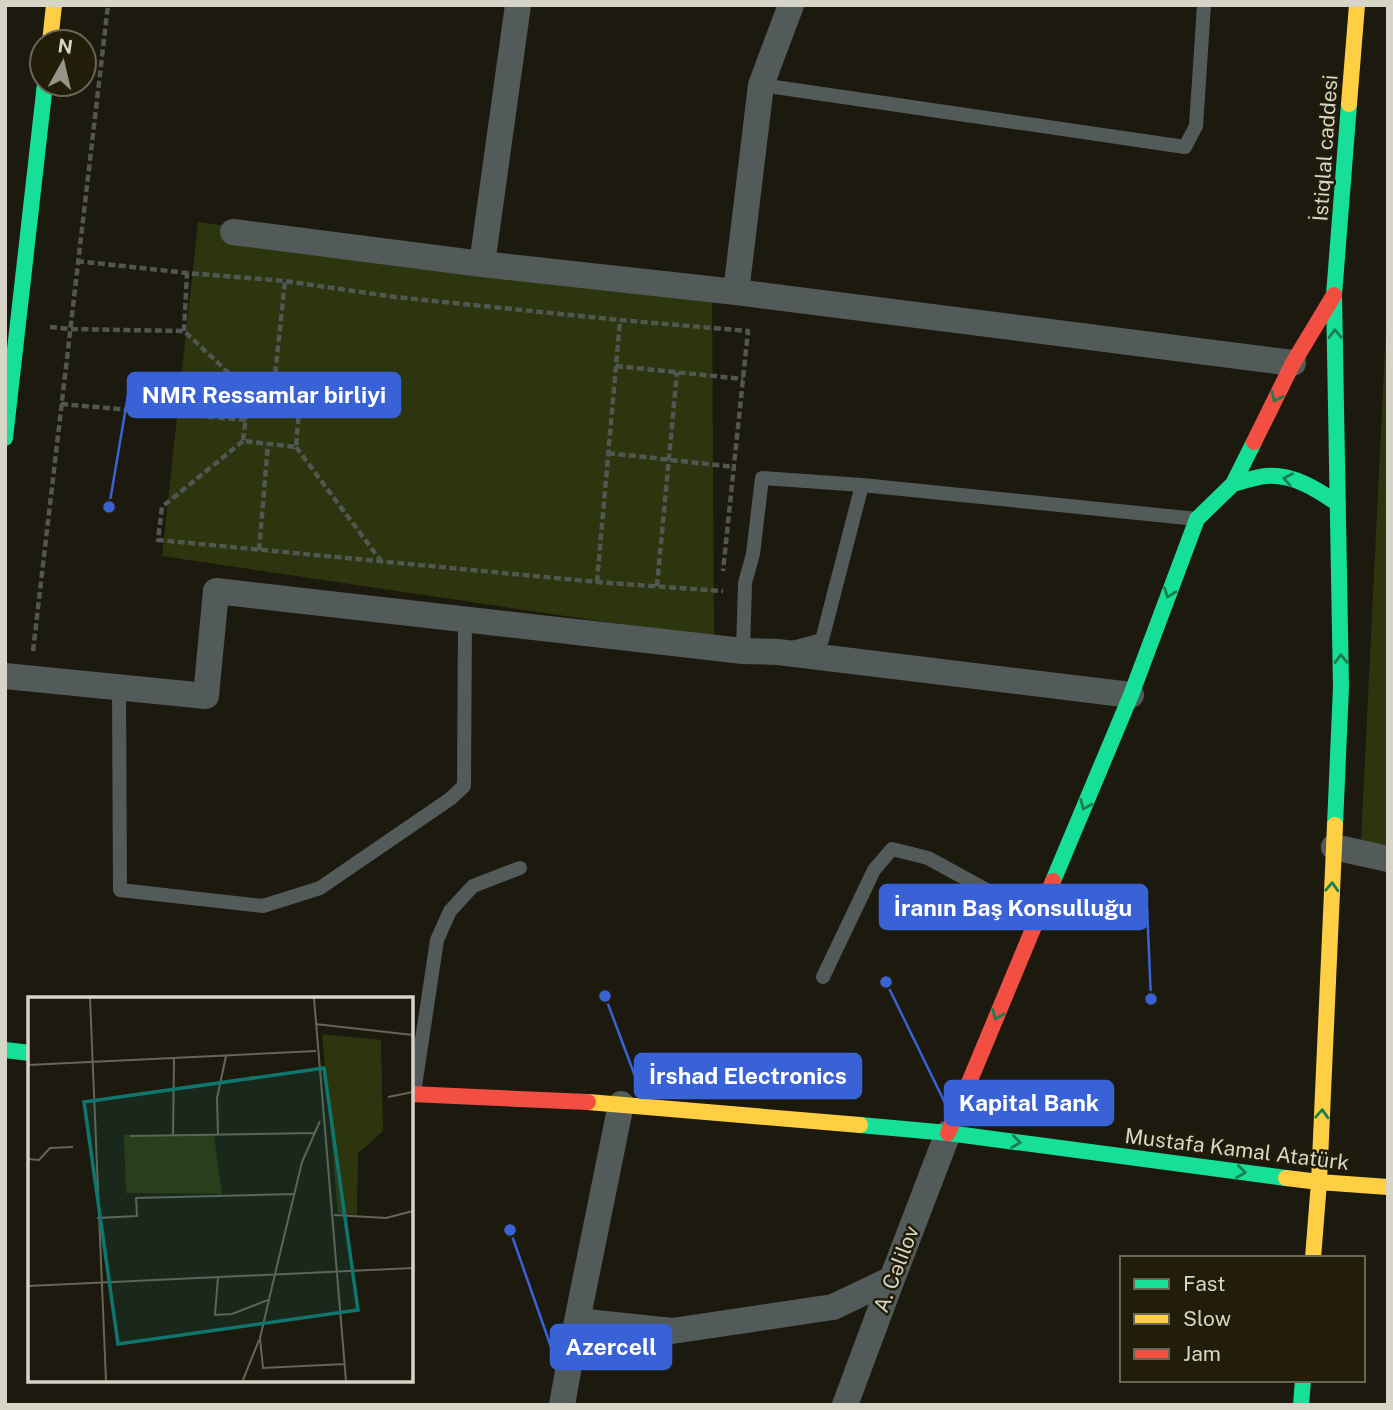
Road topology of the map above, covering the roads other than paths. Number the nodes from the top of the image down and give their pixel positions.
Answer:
1 (54, 5) edge
2 (517, 5) edge
3 (791, 5) edge
4 (1204, 5) edge
5 (1357, 5) edge
6 (52, 28) edge
7 (761, 85) junction
8 (43, 98) edge
9 (233, 232) dead end
10 (482, 264) junction
11 (736, 292) junction
12 (1334, 295) junction
13 (1293, 363) junction
14 (5, 438) edge
15 (1233, 484) junction
16 (862, 485) junction
17 (1338, 504) junction
18 (1197, 519) junction
19 (465, 618) junction
20 (743, 651) junction
21 (778, 652) junction
22 (17, 677) edge
23 (119, 687) junction
24 (1131, 695) junction
25 (1334, 847) junction
26 (1388, 859) edge
27 (520, 868) dead end
28 (1037, 918) junction
29 (823, 977) dead end
30 (5, 1050) edge
31 (28, 1053) edge
32 (413, 1094) edge
33 (621, 1104) junction
34 (948, 1133) junction
35 (1319, 1182) junction
36 (1388, 1186) edge
37 (1313, 1256) edge
38 (892, 1279) junction
39 (577, 1321) junction
40 (1303, 1382) edge
41 (562, 1405) edge
42 (845, 1405) edge
43 (1301, 1405) edge

1 - 6 main road
2 - 10 street
3 - 7 street
4 - 7 lane
5 - 12 main road, İstiqlal caddesi
7 - 11 street
8 - 14 main road
9 - 10 street
10 - 11 street
11 - 13 street
12 - 13 main road
17 -> 12 main road, İstiqlal caddesi
13 -> 15 main road
17 -> 15 main road
15 - 18 main road
16 - 18 lane
16 - 20 lane
16 - 21 lane
25 -> 17 main road, İstiqlal caddesi
18 -> 24 main road
19 - 20 street
19 - 23 street
19 - 23 lane
20 - 21 street
21 - 24 street
22 - 23 street
24 -> 28 main road
25 - 26 street
35 -> 25 main road, İstiqlal caddesi
27 - 32 lane
28 - 29 lane
28 -> 34 main road
30 - 31 main road
32 - 33 main road, Mustafa Kamal Atatürk
33 - 34 main road, Mustafa Kamal Atatürk
33 - 39 street
34 -> 35 main road, Mustafa Kamal Atatürk
34 - 38 street, A. Cəlilov
35 - 36 main road, Mustafa Kamal Atatürk
35 - 37 main road, İstiqlal caddesi
38 - 39 street
38 - 42 street, A. Cəlilov
39 - 41 street
40 - 43 main road

